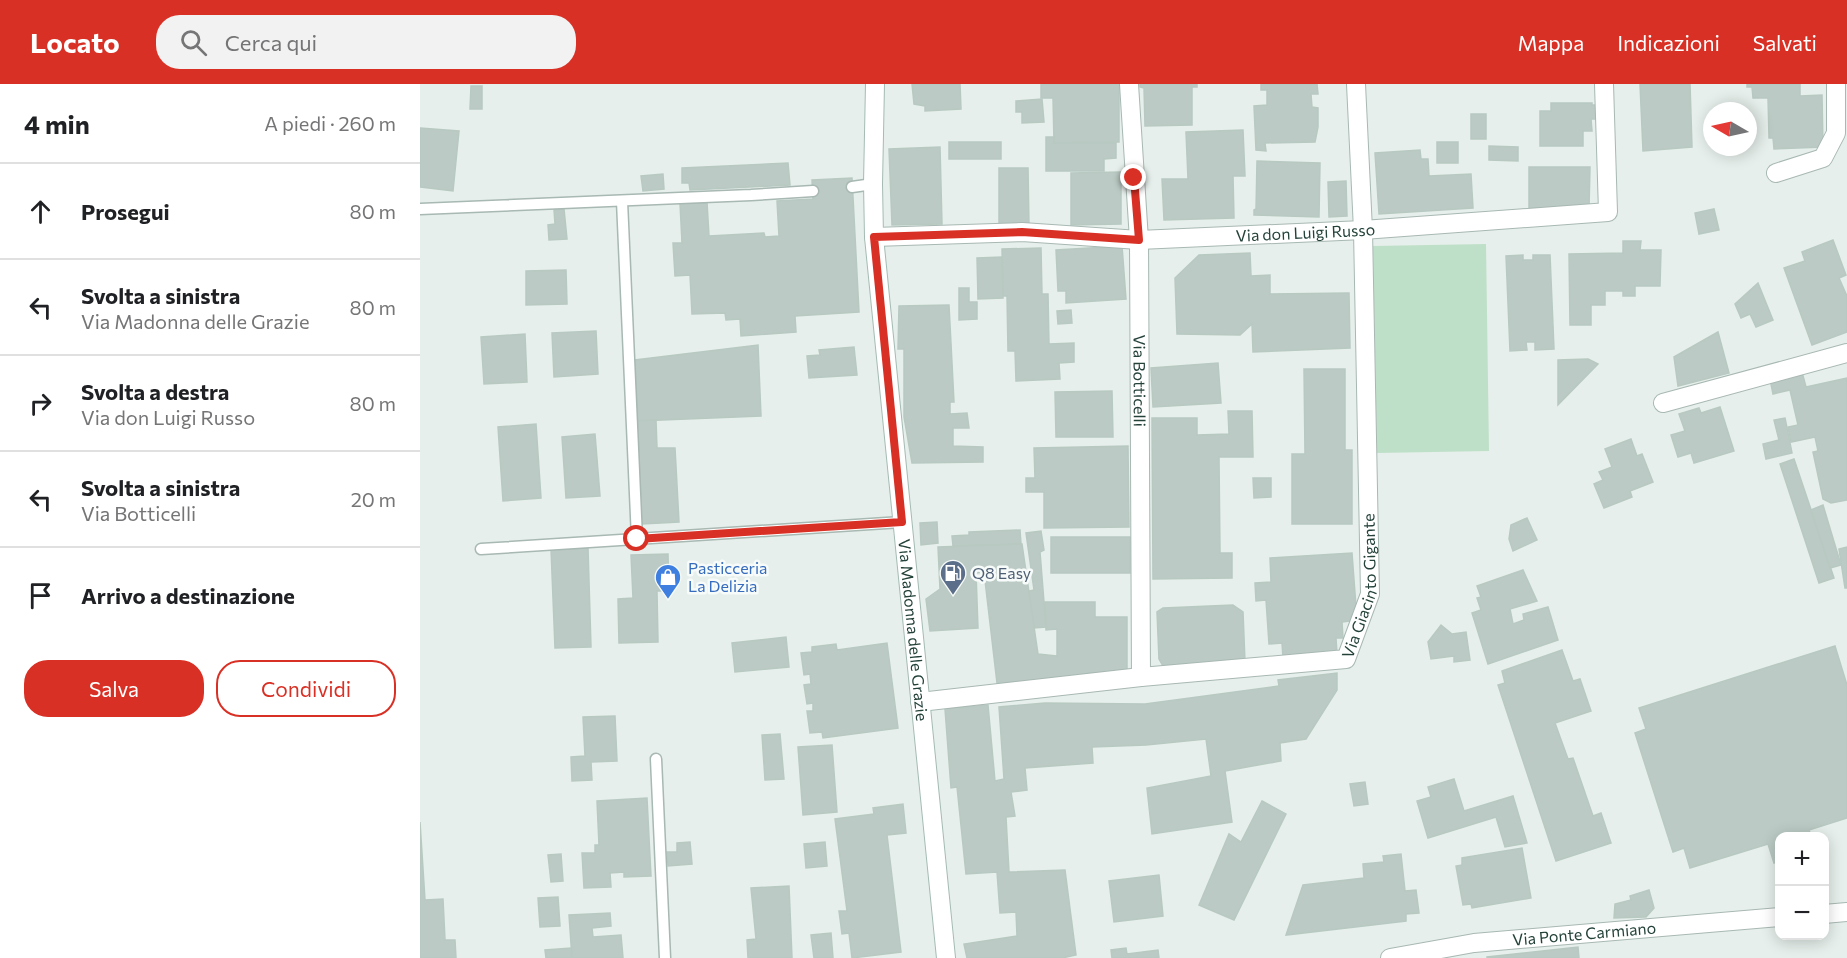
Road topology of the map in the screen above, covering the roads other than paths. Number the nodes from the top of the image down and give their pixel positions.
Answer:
1 (875, 84) edge
2 (1128, 84) edge
3 (1356, 84) edge
4 (1604, 84) edge
5 (1836, 84) edge
6 (1776, 172) dead end
7 (873, 184) junction
8 (852, 187) dead end
9 (813, 191) dead end
10 (622, 201) junction
11 (420, 209) edge
12 (1363, 230) junction
13 (874, 237) junction
14 (1139, 240) junction
15 (1847, 353) edge
16 (1663, 403) dead end
17 (902, 522) junction
18 (637, 539) junction
19 (481, 549) dead end
20 (1141, 677) junction
21 (920, 702) junction
22 (656, 759) dead end
23 (1847, 912) edge
24 (1829, 914) edge
25 (1775, 918) edge
26 (665, 958) edge
27 (946, 958) edge
28 (1390, 958) edge

1 - 7 street, Via Madonna delle Grazie
2 - 14 street, Via Botticelli
3 - 12 street, Via Giacinto Gigante
4 - 12 street, Via don Luigi Russo
5 - 6 street
7 - 8 lane
7 - 13 street, Via Madonna delle Grazie
9 - 10 lane
10 - 11 lane
10 - 18 lane
12 - 14 street, Via don Luigi Russo
12 - 20 street, Via Giacinto Gigante
13 - 14 street, Via don Luigi Russo
13 - 17 street, Via Madonna delle Grazie
14 - 20 street, Via Botticelli
15 - 16 street
17 - 18 lane
17 - 21 street, Via Madonna delle Grazie
18 - 19 lane
20 - 21 street, Via Giacinto Gigante
21 - 27 street, Via Madonna delle Grazie
22 - 26 lane
23 - 24 street
25 - 28 street, Via Ponte Carmiano

